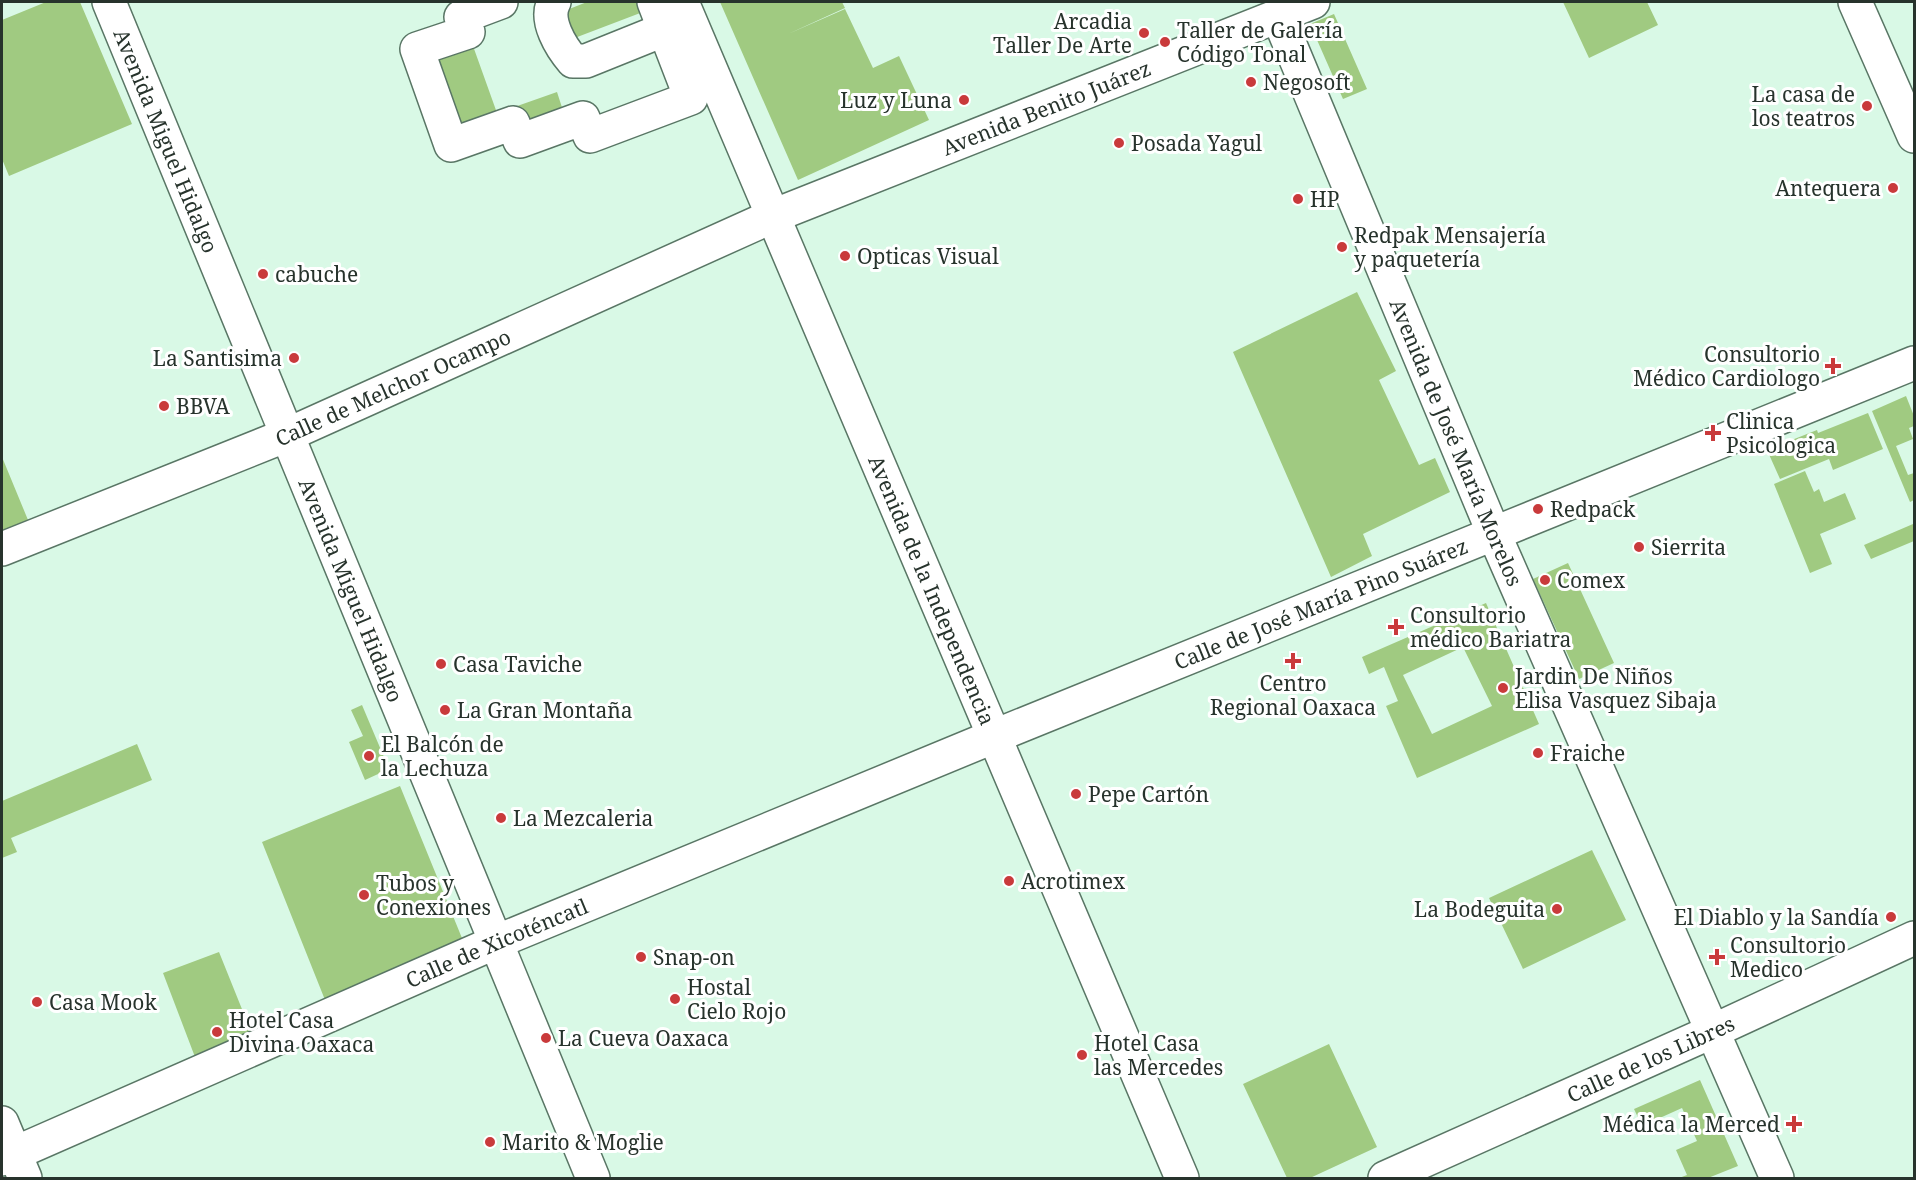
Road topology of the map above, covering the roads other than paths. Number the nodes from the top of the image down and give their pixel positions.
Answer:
1 (109, 2) edge
2 (501, 2) edge
3 (554, 2) edge
4 (1313, 2) edge
5 (1855, 2) edge
6 (1275, 9) edge
7 (678, 13) edge
8 (1914, 136) edge
9 (777, 215) junction
10 (1914, 363) edge
11 (287, 435) junction
12 (1494, 534) junction
13 (2, 549) edge
14 (995, 736) junction
15 (1914, 938) edge
16 (496, 942) junction
17 (1711, 1032) junction
18 (2, 1124) edge
19 (13, 1164) edge
20 (593, 1179) edge
21 (1182, 1179) edge
22 (1385, 1179) edge
23 (1776, 1179) edge

1 - 11 main road, Avenida Miguel Hidalgo
2 - 7 main road
3 - 7 main road
4 - 6 main road, Avenida Benito Juárez
5 - 8 main road
6 - 9 main road, Avenida Benito Juárez
6 - 12 main road, Avenida de José María Morelos
7 - 9 main road, Avenida de la Independencia
9 - 11 main road, Calle de Melchor Ocampo
9 - 14 main road, Avenida de la Independencia
10 - 12 main road, Calle de José María Pino Suárez
11 - 13 main road, Calle de Melchor Ocampo
11 - 16 main road, Avenida Miguel Hidalgo
12 - 14 main road, Calle de José María Pino Suárez
12 - 17 main road, Avenida de José María Morelos
14 - 16 main road, Calle de Xicoténcatl
14 - 21 main road, Avenida de la Independencia
15 - 17 main road, Calle de los Libres
16 - 19 main road, Calle de Xicoténcatl
16 - 20 main road, Avenida Miguel Hidalgo
17 - 22 main road, Calle de los Libres
17 - 23 main road, Avenida de José María Morelos
18 - 19 main road

